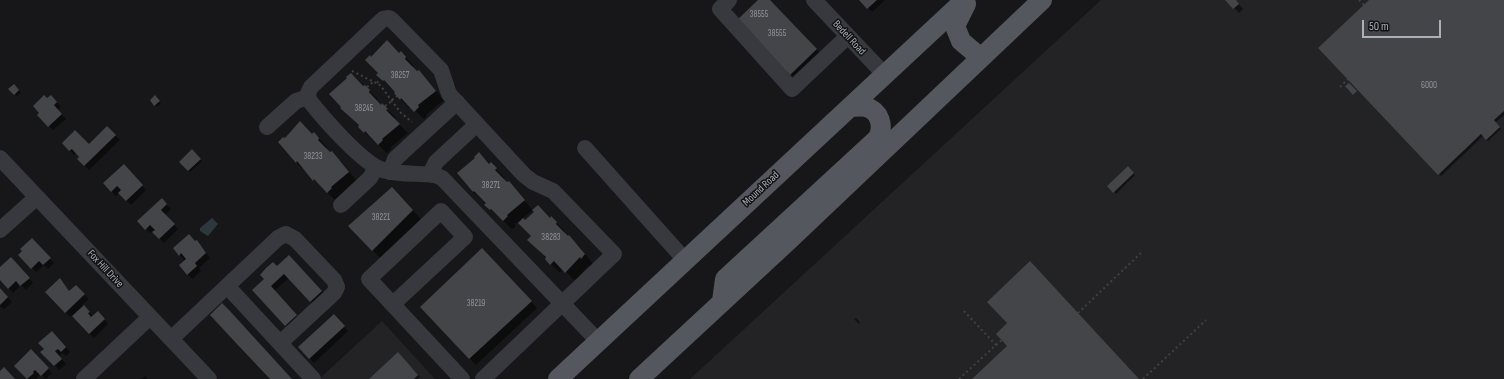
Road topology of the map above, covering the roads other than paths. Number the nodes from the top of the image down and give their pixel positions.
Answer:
1 (729, 0) edge
2 (814, 0) edge
3 (966, 0) edge
4 (1042, 0) edge
5 (848, 36) junction
6 (981, 58) junction
7 (885, 75) junction
8 (308, 97) junction
9 (457, 102) junction
10 (850, 107) junction
11 (477, 124) junction
12 (267, 127) dead end
13 (585, 148) dead end
14 (0, 158) edge
15 (383, 169) junction
16 (432, 175) junction
17 (37, 197) junction
18 (341, 205) dead end
19 (0, 230) edge
20 (685, 260) junction
21 (227, 286) junction
22 (722, 301) junction
23 (394, 304) junction
24 (562, 304) junction
25 (150, 317) junction
26 (171, 339) junction
27 (598, 341) junction
28 (280, 344) junction
29 (84, 379) edge
30 (209, 379) edge
31 (313, 379) edge
32 (462, 379) edge
33 (482, 379) edge
34 (558, 379) edge
35 (639, 379) edge

1 - 5 street
2 - 5 street, Bedell Road
3 - 6 main road
3 - 7 main road, Mound Road
4 - 6 main road
5 - 7 street, Bedell Road
6 - 22 main road
7 - 10 main road, Mound Road
8 - 9 street
8 - 12 street
8 - 15 street
9 - 11 street
9 - 15 street
10 - 20 main road, Mound Road
10 - 22 main road
11 - 16 street
11 - 24 street
13 - 20 street
14 - 17 street, Fox Hill Drive
15 - 16 street
15 - 18 street
16 - 24 street
17 - 19 street
17 - 25 street, Fox Hill Drive
20 - 27 main road, Mound Road
21 - 26 street
21 - 28 street
21 - 28 street
22 - 35 main road
23 - 23 street
23 - 32 street
24 - 27 street
24 - 33 street
25 - 26 street, Fox Hill Drive
25 - 29 street
26 - 30 street, Fox Hill Drive
27 - 34 main road, Mound Road
28 - 31 street

